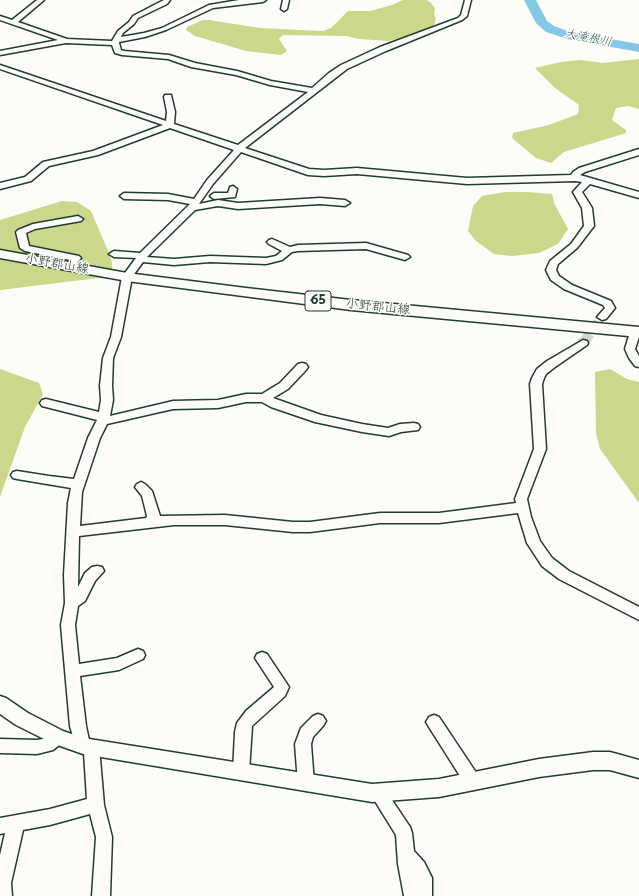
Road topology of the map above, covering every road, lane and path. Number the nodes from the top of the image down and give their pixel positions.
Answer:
1 (41, 0) edge
2 (167, 0) edge
3 (263, 0) edge
4 (286, 0) edge
5 (468, 0) edge
6 (284, 9) dead end
7 (155, 13) dead end
8 (0, 18) edge
9 (13, 22) junction
10 (132, 23) junction
11 (66, 41) junction
12 (115, 42) junction
13 (0, 53) edge
14 (0, 67) edge
15 (314, 91) junction
16 (168, 97) dead end
17 (170, 124) junction
18 (240, 148) junction
19 (639, 152) edge
20 (574, 178) junction
21 (589, 180) junction
22 (0, 186) edge
23 (233, 188) dead end
24 (639, 195) edge
25 (124, 196) dead end
26 (196, 202) junction
27 (345, 203) dead end
28 (78, 219) dead end
29 (272, 242) dead end
30 (289, 250) junction
31 (0, 254) edge
32 (114, 254) dead end
33 (141, 257) junction
34 (405, 257) dead end
35 (70, 266) junction
36 (127, 277) junction
37 (602, 317) tunnel mouth
38 (637, 332) edge
39 (583, 343) tunnel mouth
40 (639, 363) edge
41 (302, 367) dead end
42 (264, 398) junction
43 (46, 403) dead end
44 (103, 418) junction
45 (414, 427) dead end
46 (17, 474) dead end
47 (78, 484) junction
48 (141, 487) dead end
49 (523, 508) junction
50 (150, 522) junction
51 (73, 532) junction
52 (97, 571) dead end
53 (72, 603) junction
54 (639, 614) edge
55 (138, 655) dead end
56 (262, 658) dead end
57 (72, 671) junction
58 (0, 704) edge
59 (318, 721) dead end
60 (434, 722) dead end
61 (58, 737) junction
62 (0, 746) edge
63 (87, 746) junction
64 (639, 769) edge
65 (242, 772) junction
66 (473, 782) junction
67 (306, 783) junction
68 (378, 793) junction
69 (96, 805) junction
70 (8, 825) edge
71 (406, 854) junction
72 (3, 896) edge
73 (101, 896) edge
74 (413, 896) edge
75 (423, 896) edge

1 - 9 street
2 - 10 street
3 - 12 street
4 - 6 street
5 - 15 street
7 - 10 street
8 - 9 street
9 - 11 street
10 - 12 street
11 - 12 street
11 - 13 street
12 - 15 street
14 - 17 street
15 - 18 street
16 - 17 street
17 - 18 street
17 - 22 street
18 - 20 street
18 - 26 street
19 - 20 street
20 - 21 street
21 - 24 street
21 - 37 street
23 - 26 street
25 - 26 street
26 - 27 street
26 - 33 street
28 - 35 street
29 - 30 street
30 - 33 street
30 - 34 street
31 - 35 main road, 小野郡山線 / 65
32 - 33 street
33 - 36 street
35 - 36 main road, 小野郡山線 / 65
36 - 38 main road, 小野郡山線 / 65
36 - 44 street
38 - 40 street
39 - 49 street
41 - 42 street
42 - 44 street
42 - 45 street
43 - 44 street
44 - 47 street
46 - 47 street
47 - 51 street
48 - 50 street
49 - 50 street
49 - 54 street
50 - 51 street
51 - 53 street
52 - 53 street
53 - 57 street
55 - 57 street
56 - 65 street
57 - 63 street
58 - 61 street
59 - 67 street
60 - 66 street
61 - 62 street
61 - 63 street
63 - 65 street
63 - 69 street
64 - 66 street
65 - 67 street
66 - 68 street
67 - 68 street
68 - 71 street
69 - 70 street
69 - 73 street
70 - 72 street
71 - 74 street
71 - 75 street

